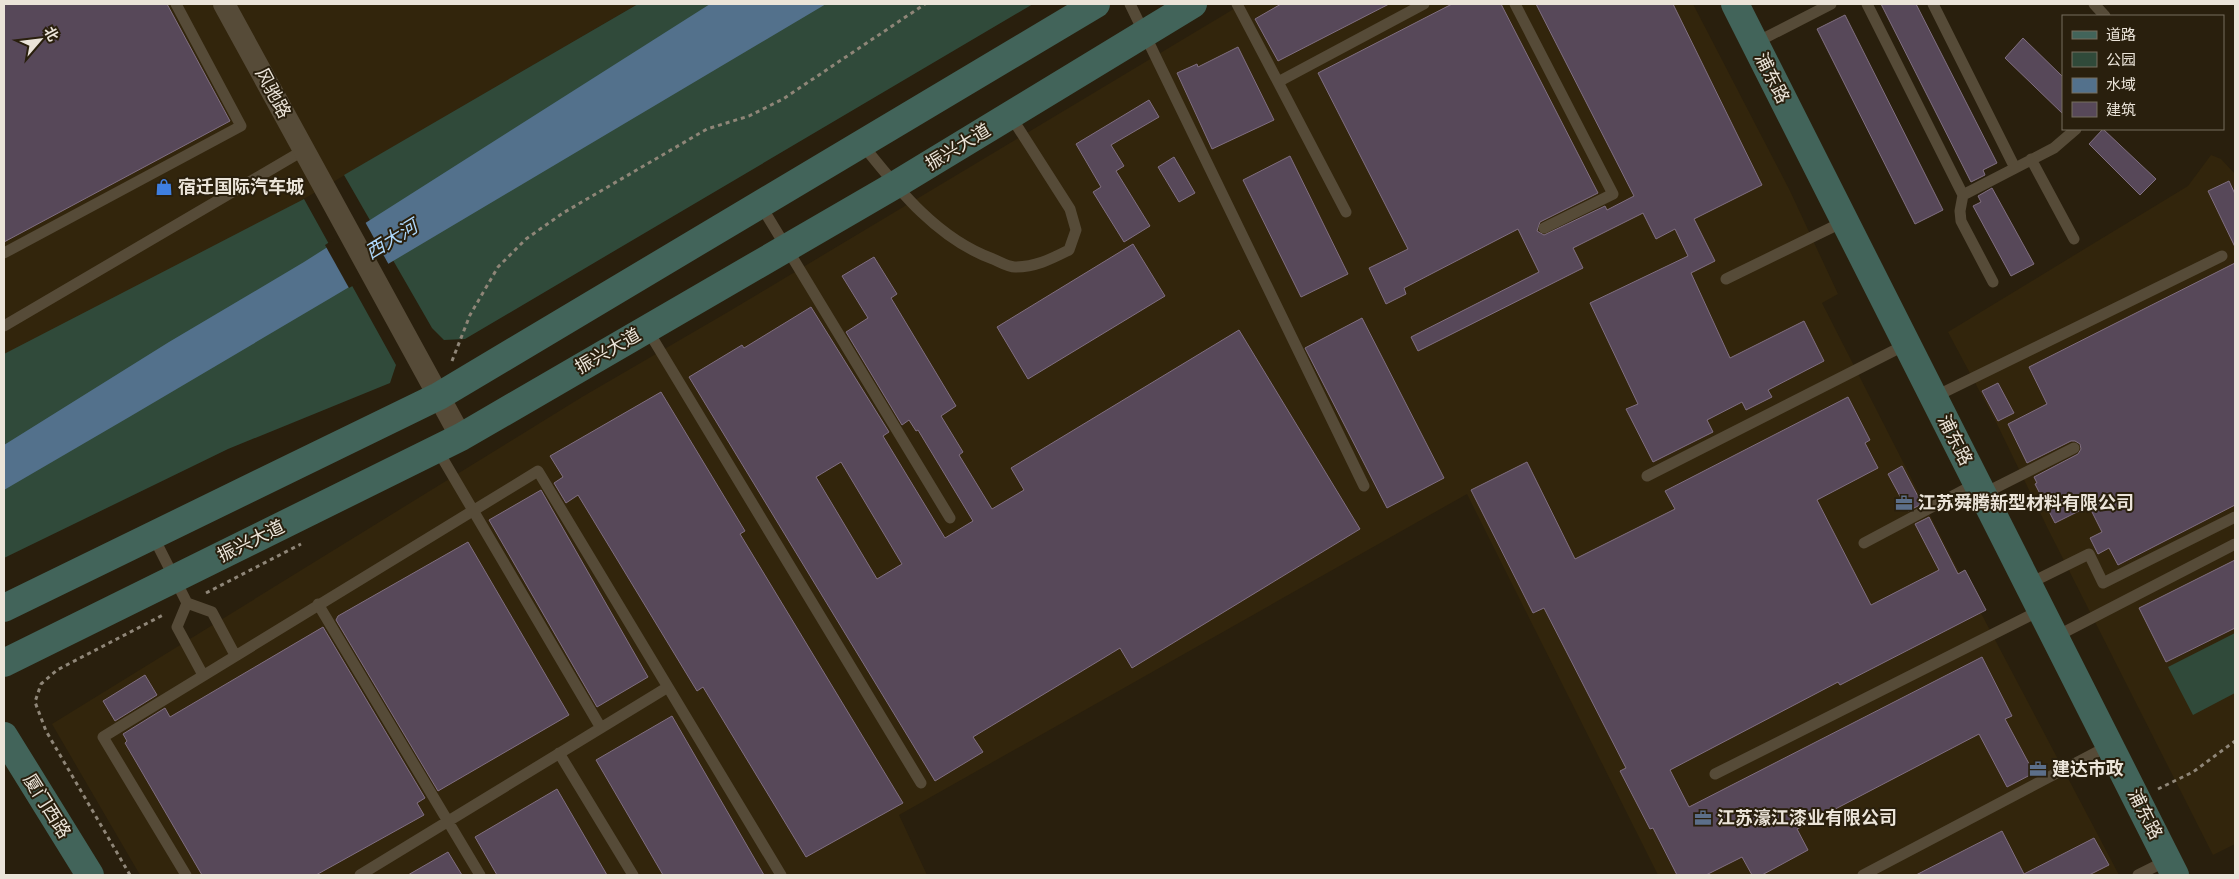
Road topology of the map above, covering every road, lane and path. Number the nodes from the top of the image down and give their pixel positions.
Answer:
1 (176, 4) edge
2 (224, 4) edge
3 (925, 4) edge
4 (1096, 4) edge
5 (1130, 4) edge
6 (1193, 4) edge
7 (1237, 4) edge
8 (1424, 4) edge
9 (1516, 4) edge
10 (1735, 4) edge
11 (1831, 4) edge
12 (1867, 4) edge
13 (1933, 4) edge
14 (2094, 4) edge
15 (2105, 15) edge
16 (1144, 33) junction
17 (1754, 43) junction
18 (1278, 82) junction
19 (1010, 115) junction
20 (2075, 130) edge
21 (862, 144) junction
22 (304, 150) junction
23 (2031, 160) junction
24 (2015, 168) junction
25 (895, 185) junction
26 (1963, 195) junction
27 (760, 204) junction
28 (1346, 212) dead end
29 (1845, 221) junction
30 (1544, 228) dead end
31 (2074, 239) dead end
32 (787, 248) junction
33 (4, 253) edge
34 (2222, 256) dead end
35 (1726, 279) dead end
36 (1993, 282) dead end
37 (4, 326) edge
38 (647, 329) junction
39 (1907, 344) junction
40 (439, 396) junction
41 (1934, 398) junction
42 (461, 437) junction
43 (2074, 448) dead end
44 (437, 449) junction
45 (1647, 476) dead end
46 (1364, 486) dead end
47 (1980, 488) junction
48 (473, 510) junction
49 (2235, 517) edge
50 (950, 518) dead end
51 (153, 536) junction
52 (309, 540) dead end
53 (1864, 543) dead end
54 (2235, 544) edge
55 (175, 578) junction
56 (2028, 584) junction
57 (187, 603) junction
58 (318, 604) junction
59 (4, 608) edge
60 (2041, 610) junction
61 (2055, 637) junction
62 (235, 655) junction
63 (4, 663) edge
64 (203, 675) junction
65 (668, 687) junction
66 (601, 728) junction
67 (4, 736) edge
68 (2235, 740) edge
69 (2110, 745) junction
70 (559, 754) junction
71 (1715, 774) dead end
72 (921, 783) dead end
73 (2137, 800) junction
74 (448, 822) junction
75 (2172, 868) edge
76 (90, 875) edge
77 (130, 875) edge
78 (186, 875) edge
79 (360, 875) edge
80 (480, 875) edge
81 (633, 875) edge
82 (781, 875) edge
83 (1863, 875) edge
84 (2138, 875) edge

1 - 33 lane
2 - 22 street, 风驰路
3 - 40 path
4 - 21 main road
5 - 16 lane
6 - 16 main road, 振兴大道
7 - 18 lane
8 - 18 lane
9 - 30 lane
10 - 17 main road, 浦东路
11 - 17 lane
12 - 26 lane
13 - 24 lane
14 - 15 lane
16 - 19 main road, 振兴大道
16 - 46 lane
17 - 29 main road, 浦东路
18 - 28 lane
19 - 25 main road, 振兴大道
19 - 25 lane
20 - 23 lane
21 - 25 lane
21 - 27 main road
22 - 37 lane
22 - 40 street, 风驰路
23 - 24 lane
23 - 31 lane
24 - 26 lane
25 - 32 main road, 振兴大道
26 - 36 lane
27 - 32 lane
27 - 40 main road
29 - 35 lane
29 - 39 main road, 浦东路
32 - 38 main road, 振兴大道
32 - 50 lane
34 - 41 lane
38 - 42 main road, 振兴大道
38 - 72 lane
39 - 41 main road, 浦东路
39 - 45 lane
40 - 42 street, 风驰路
40 - 51 main road
41 - 47 main road, 浦东路
42 - 44 main road, 振兴大道
43 - 47 lane
44 - 48 lane
44 - 55 main road, 振兴大道
47 - 53 lane
47 - 56 main road, 浦东路
48 - 58 lane
48 - 65 lane
48 - 66 lane
49 - 56 lane
51 - 55 lane
51 - 59 main road
52 - 57 path
54 - 61 lane
55 - 57 lane
55 - 63 main road, 振兴大道
56 - 60 main road, 浦东路
57 - 62 lane
57 - 64 lane
57 - 77 path
58 - 62 lane
58 - 74 lane
60 - 61 main road, 浦东路
60 - 71 lane
61 - 69 main road, 浦东路
62 - 64 lane
64 - 78 lane
65 - 66 lane
65 - 82 lane
66 - 70 lane
67 - 76 main road, 厦门西路
68 - 73 path
69 - 73 main road, 浦东路
69 - 83 lane
70 - 74 lane
70 - 81 lane
73 - 75 main road, 浦东路
74 - 79 lane
74 - 80 lane
75 - 84 lane

